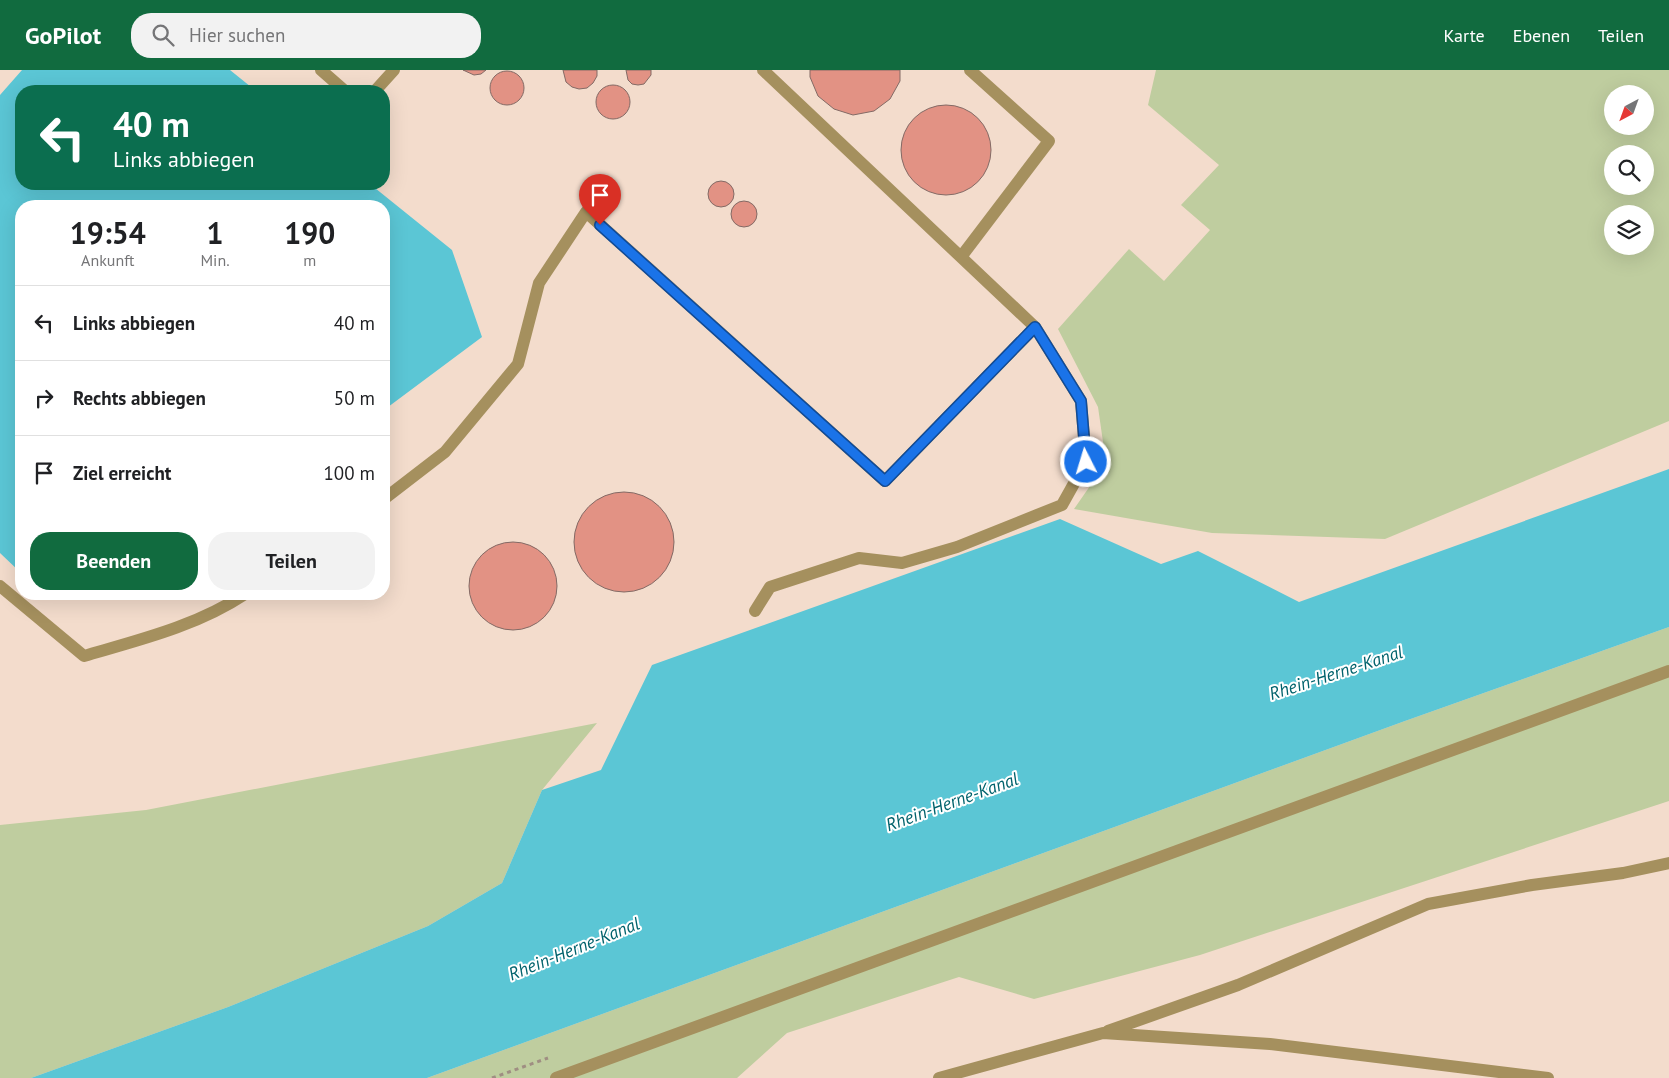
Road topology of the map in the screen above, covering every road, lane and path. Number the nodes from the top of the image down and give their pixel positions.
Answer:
1 (321, 70) edge
2 (394, 70) edge
3 (763, 70) edge
4 (970, 70) edge
5 (338, 85) edge
6 (380, 85) edge
7 (961, 257) junction
8 (1035, 327) junction
9 (390, 494) edge
10 (0, 586) edge
11 (15, 598) edge
12 (17, 600) edge
13 (236, 600) edge
14 (755, 611) dead end
15 (1669, 671) edge
16 (1669, 863) edge
17 (1103, 1033) junction
18 (556, 1078) edge
19 (939, 1078) edge
20 (1548, 1078) edge

1 - 5 lane
2 - 6 lane
3 - 7 lane
4 - 7 lane
7 - 8 lane
8 - 9 lane
8 - 14 lane
10 - 11 lane
12 - 13 lane
15 - 18 lane
16 - 17 lane
17 - 19 lane
17 - 20 lane

